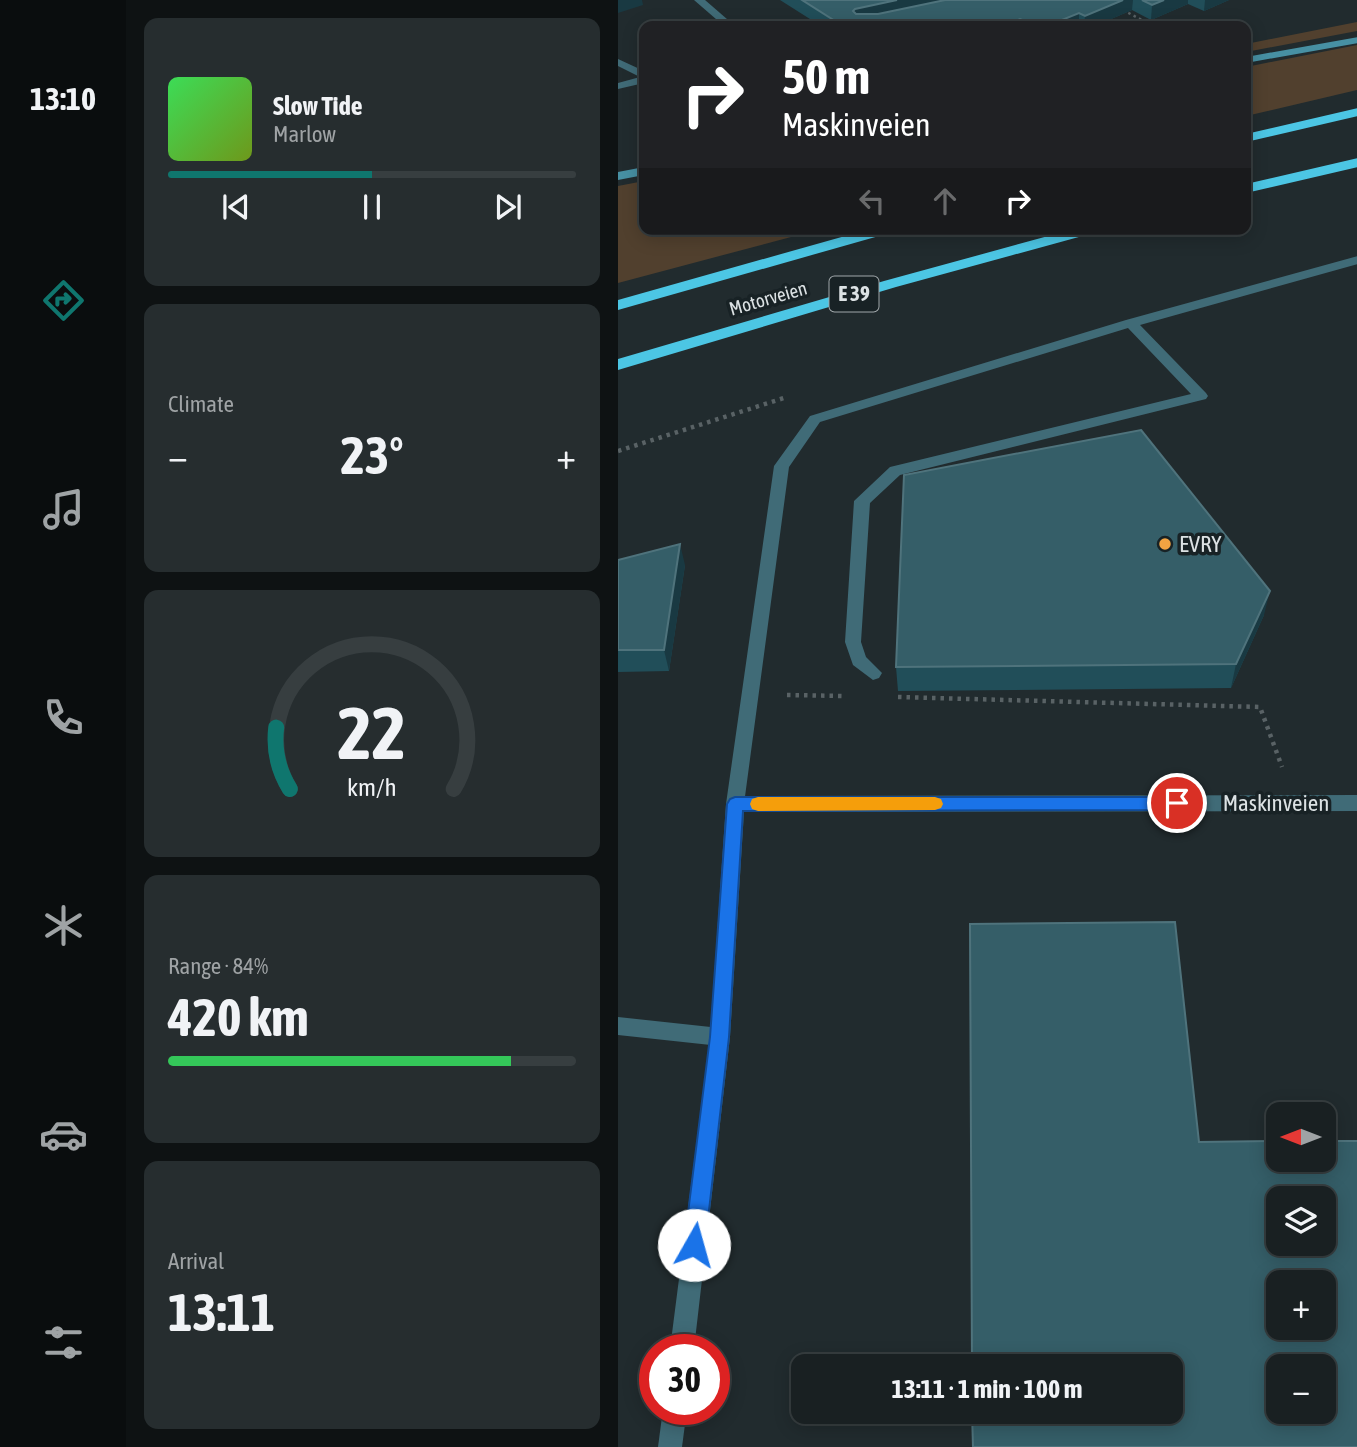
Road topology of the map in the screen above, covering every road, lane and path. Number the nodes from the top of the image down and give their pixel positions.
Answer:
1 (699, 0) edge
2 (1117, 7) dead end
3 (724, 21) edge
4 (1144, 21) edge
5 (1357, 40) edge
6 (1251, 60) edge
7 (618, 62) edge
8 (639, 75) edge
9 (639, 80) edge
10 (618, 86) edge
11 (1357, 112) edge
12 (1251, 137) edge
13 (1357, 162) edge
14 (639, 172) edge
15 (618, 176) edge
16 (1251, 188) edge
17 (867, 235) edge
18 (1070, 235) edge
19 (1357, 260) edge
20 (618, 305) edge
21 (1131, 323) junction
22 (618, 365) edge
23 (873, 673) dead end
24 (751, 695) junction
25 (849, 696) dead end
26 (890, 697) dead end
27 (1284, 773) dead end
28 (1357, 803) edge
29 (735, 804) junction
30 (618, 1026) edge
31 (720, 1037) junction
32 (684, 1334) edge
33 (673, 1425) edge
34 (670, 1447) edge

1 - 3 street
2 - 4 path
5 - 6 main road
7 - 8 street
9 - 10 street
11 - 12 highway
13 - 16 highway
14 - 15 main road
17 - 20 highway, Motorveien / E 39
18 - 22 highway, Motorveien / E 39
19 - 21 street
21 - 23 street
21 - 24 street
24 - 25 path
24 - 29 street
26 - 27 path
28 - 29 street, Maskinveien
29 - 31 street
30 - 31 street
31 - 32 street
33 - 34 street

